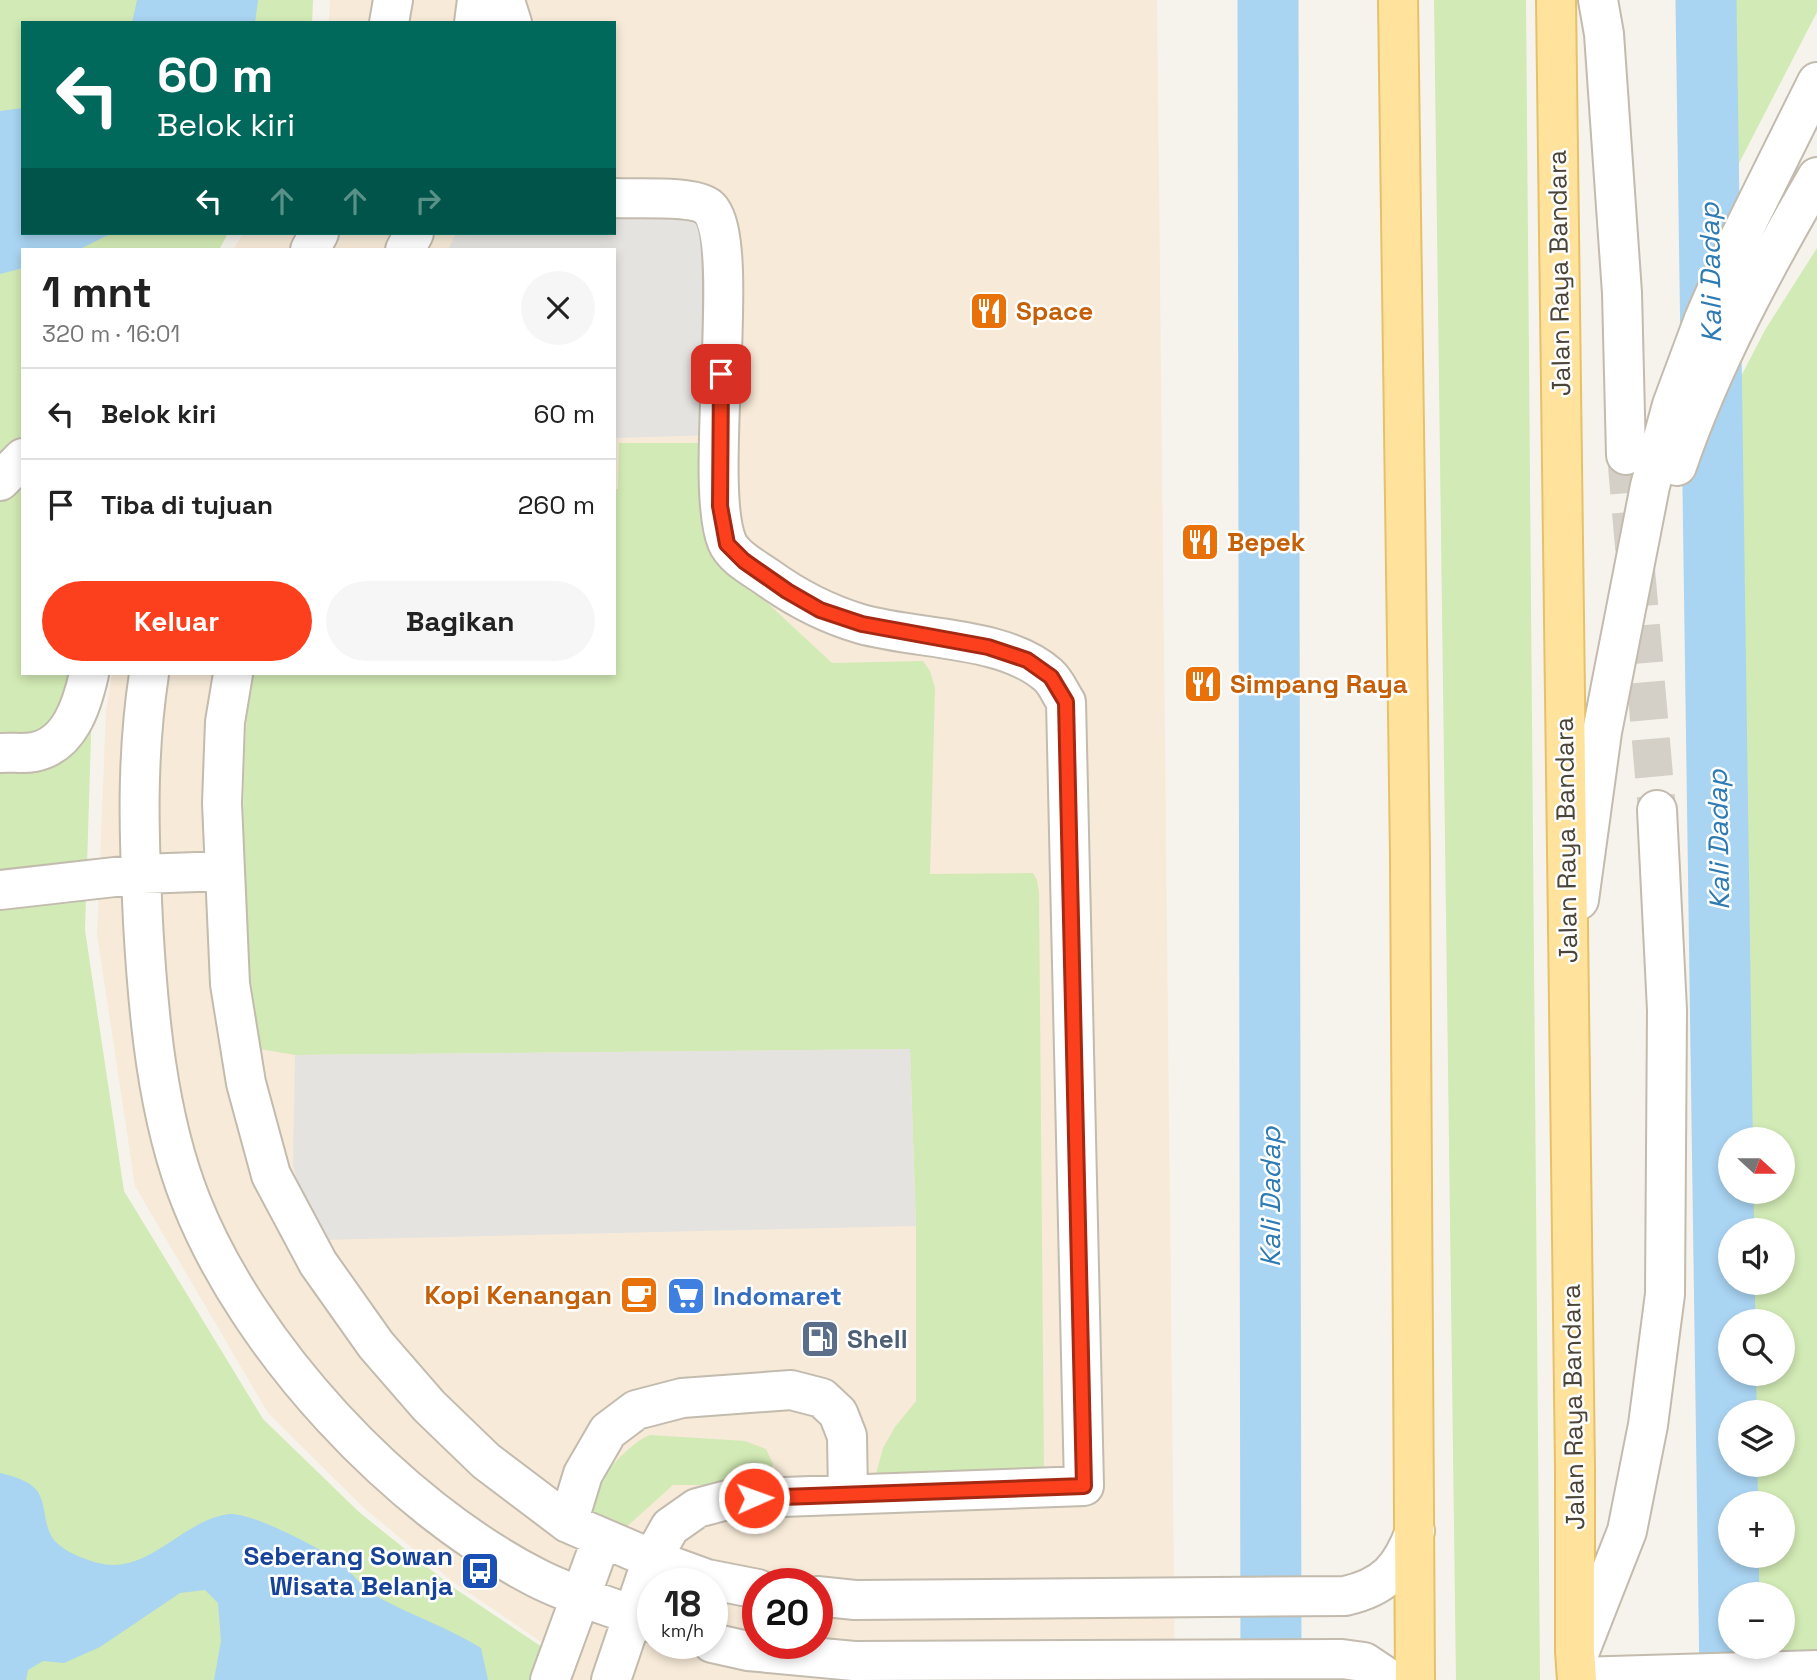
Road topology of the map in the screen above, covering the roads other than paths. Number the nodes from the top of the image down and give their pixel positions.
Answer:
1 (393, 0) edge
2 (477, 0) edge
3 (501, 0) edge
4 (1398, 0) edge
5 (1556, 0) edge
6 (1598, 0) edge
7 (389, 21) edge
8 (474, 21) edge
9 (511, 21) edge
10 (1817, 82) edge
11 (1817, 177) edge
12 (616, 198) edge
13 (1626, 455) tunnel mouth
14 (21, 460) edge
15 (0, 481) edge
16 (1627, 614) junction
17 (89, 675) edge
18 (149, 675) edge
19 (233, 675) edge
20 (0, 753) edge
21 (1657, 810) tunnel mouth
22 (225, 871) junction
23 (141, 874) junction
24 (0, 890) edge
25 (1567, 983) junction
26 (848, 1494) junction
27 (568, 1522) junction
28 (1415, 1531) junction
29 (602, 1538) junction
30 (653, 1559) junction
31 (652, 1568) edge
32 (742, 1586) edge
33 (581, 1597) junction
34 (833, 1598) edge
35 (637, 1617) edge
36 (637, 1630) edge
37 (728, 1647) edge
38 (1817, 1670) edge
39 (1577, 1673) edge
40 (550, 1680) edge
41 (611, 1680) edge
42 (1391, 1680) edge
43 (1415, 1680) edge

1 - 7 street
2 - 8 street
3 - 9 street
4 - 28 main road
5 - 25 main road, Jalan Raya Bandara
6 - 13 street
10 - 16 street
11 - 16 street
12 - 26 street
14 - 15 street
16 - 25 street
17 - 20 street
18 - 23 street
19 - 22 street
21 - 39 street
22 - 23 street
22 - 27 street
23 - 24 street
23 - 33 street
25 - 39 main road, Jalan Raya Bandara
26 - 27 street
26 - 30 street
27 - 29 street
28 - 34 street
28 - 43 main road
29 - 30 street
29 - 33 street
30 - 31 street
30 - 32 street
33 - 35 street
33 - 40 street
36 - 41 street
37 - 42 street
38 - 39 street

